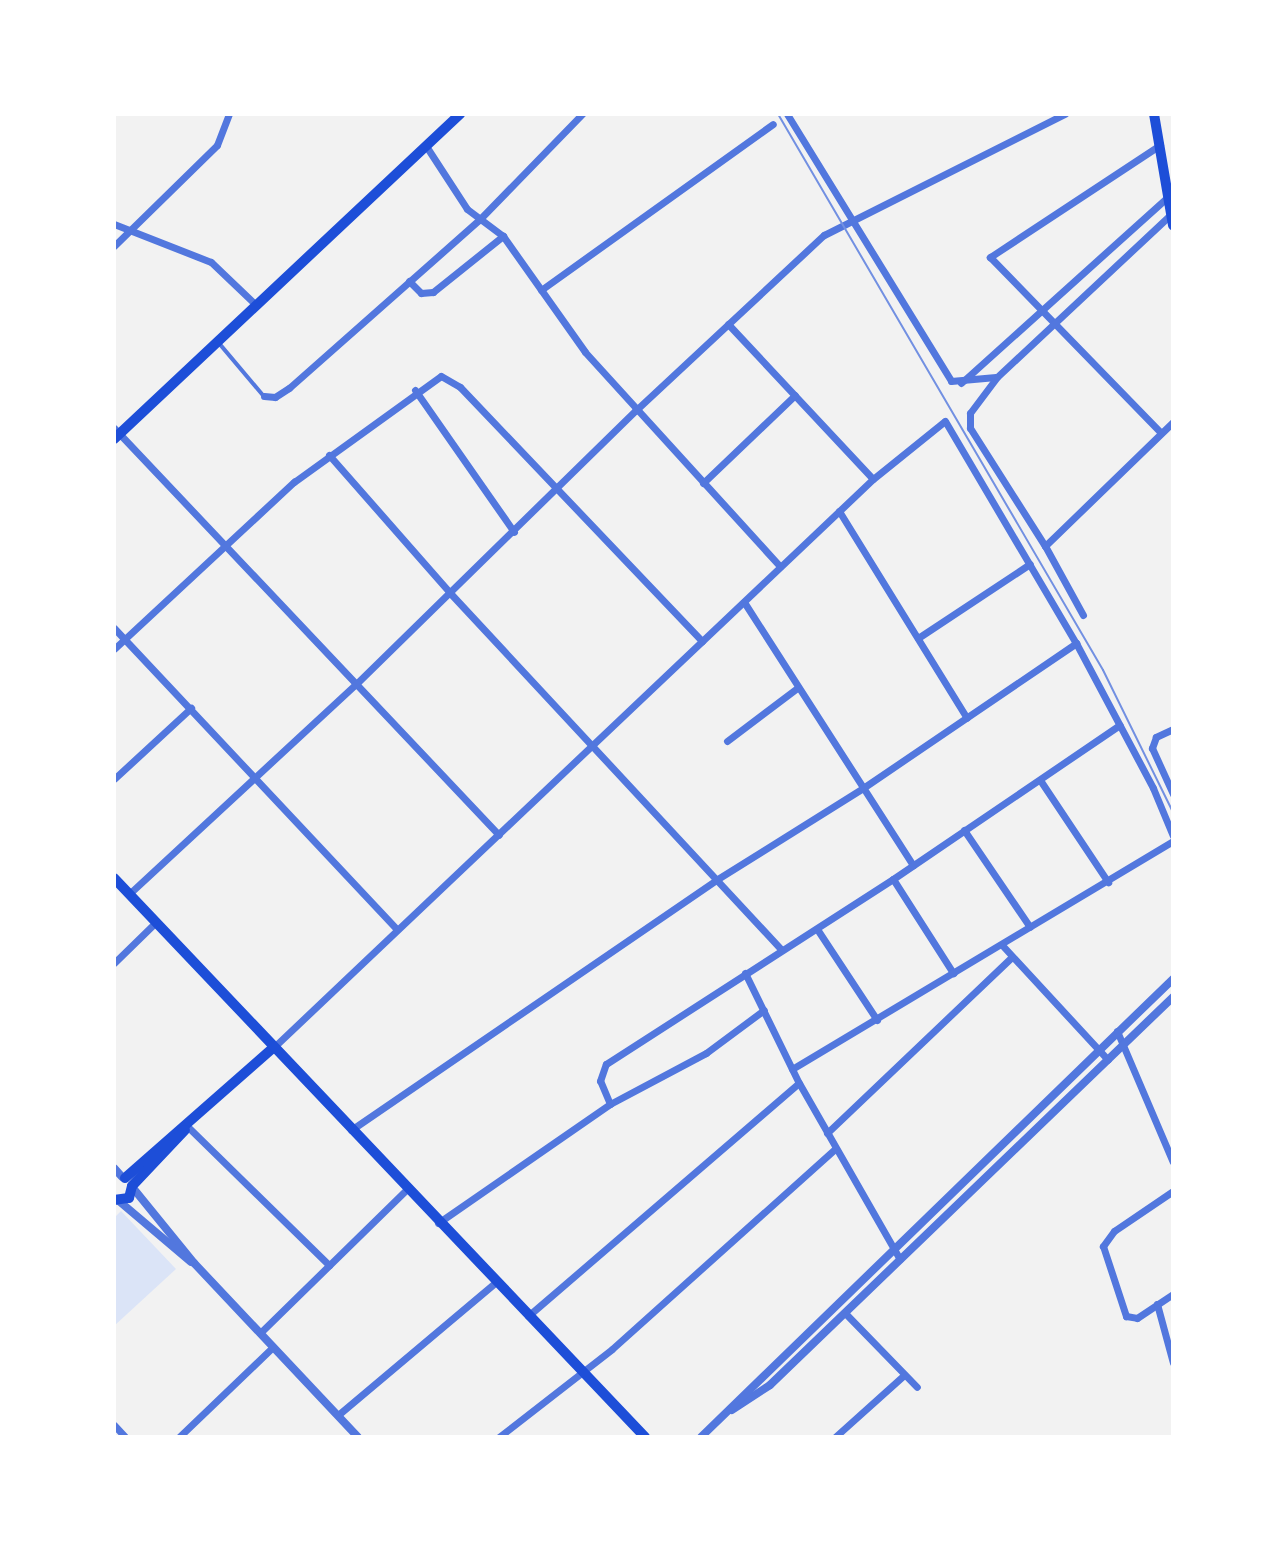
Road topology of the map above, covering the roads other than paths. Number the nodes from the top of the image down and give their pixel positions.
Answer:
1 (229, 114) edge
2 (460, 114) edge
3 (582, 114) edge
4 (787, 114) edge
5 (1065, 114) edge
6 (1154, 114) edge
7 (773, 124) dead end
8 (1160, 145) junction
9 (426, 146) junction
10 (1170, 193) edge
11 (480, 220) junction
12 (1172, 220) edge
13 (853, 221) junction
14 (114, 224) edge
15 (130, 230) junction
16 (503, 236) junction
17 (114, 246) edge
18 (409, 281) junction
19 (541, 290) junction
20 (256, 305) junction
21 (1041, 314) junction
22 (728, 324) junction
23 (1054, 325) junction
24 (218, 341) junction
25 (997, 377) junction
26 (961, 383) junction
27 (415, 390) junction
28 (795, 395) junction
29 (264, 396) joint
30 (635, 411) junction
31 (1173, 422) edge
32 (116, 433) edge
33 (1161, 433) junction
34 (329, 455) junction
35 (873, 479) junction
36 (703, 483) junction
37 (555, 490) junction
38 (839, 511) junction
39 (514, 531) junction
40 (223, 545) junction
41 (1045, 546) junction
42 (1030, 564) junction
43 (780, 566) junction
44 (451, 594) junction
45 (744, 602) junction
46 (1083, 615) dead end
47 (114, 628) edge
48 (918, 638) junction
49 (125, 639) junction
50 (702, 641) junction
51 (1076, 643) junction
52 (114, 649) edge
53 (355, 685) junction
54 (797, 688) junction
55 (191, 708) junction
56 (967, 718) junction
57 (1120, 725) junction
58 (1173, 729) edge
59 (727, 741) dead end
60 (594, 745) junction
61 (255, 775) junction
62 (114, 779) edge
63 (1041, 780) junction
64 (863, 788) junction
65 (1173, 794) edge
66 (964, 830) junction
67 (499, 835) junction
68 (1173, 838) edge
69 (913, 865) junction
70 (114, 878) edge
71 (892, 879) junction
72 (716, 880) junction
73 (1108, 882) junction
74 (129, 894) junction
75 (156, 922) junction
76 (1030, 927) junction
77 (397, 929) junction
78 (817, 929) junction
79 (1002, 945) junction
80 (782, 950) junction
81 (1012, 957) junction
82 (114, 963) edge
83 (745, 973) junction
84 (953, 973) junction
85 (1173, 979) edge
86 (1173, 997) edge
87 (764, 1010) junction
88 (877, 1020) junction
89 (1117, 1031) junction
90 (1125, 1045) junction
91 (274, 1047) junction
92 (1098, 1049) junction
93 (1108, 1060) junction
94 (792, 1069) junction
95 (799, 1083) junction
96 (610, 1104) junction
97 (187, 1126) junction
98 (351, 1130) junction
99 (827, 1133) junction
100 (835, 1149) junction
101 (1173, 1162) edge
102 (114, 1168) edge
103 (125, 1181) edge
104 (406, 1190) junction
105 (1173, 1192) edge
106 (115, 1201) edge
107 (438, 1224) junction
108 (893, 1249) junction
109 (900, 1259) junction
110 (194, 1263) junction
111 (329, 1265) junction
112 (495, 1283) junction
113 (1173, 1294) edge
114 (1157, 1304) junction
115 (845, 1313) junction
116 (528, 1316) junction
117 (260, 1333) junction
118 (273, 1347) junction
119 (1173, 1363) edge
120 (583, 1372) junction
121 (904, 1375) junction
122 (917, 1387) dead end
123 (727, 1413) junction
124 (338, 1415) junction
125 (114, 1425) edge
126 (510, 1429) junction
127 (353, 1436) edge
128 (125, 1437) edge
129 (179, 1437) edge
130 (499, 1437) edge
131 (518, 1437) edge
132 (645, 1437) edge
133 (701, 1437) edge
134 (835, 1437) edge

1 - 15 street
2 - 9 main road
3 - 11 street
4 - 13 street
5 - 13 street
6 - 8 main road
7 - 19 street
8 - 10 main road
8 - 21 street
9 - 11 street
9 - 20 main road
10 - 12 main road
10 - 21 street
11 - 16 street
11 - 18 street
12 - 23 street
13 - 22 street
13 - 26 street
14 - 15 street
15 - 17 street
15 - 20 street
16 - 18 street
16 - 19 street
18 - 29 street
19 - 30 street
20 - 24 main road
21 - 23 street
21 - 26 street
22 - 28 street
22 - 30 street
23 - 25 street
23 - 33 street
24 - 29 lane
24 - 32 main road
25 - 26 street
25 - 41 street
27 - 34 street
27 - 37 street
27 - 39 street
28 - 35 street
28 - 36 street
30 - 36 street
30 - 37 street
31 - 33 street
32 - 40 street
33 - 41 street
34 - 40 street
34 - 44 street
35 - 38 street
35 - 42 street
36 - 43 street
37 - 39 street
37 - 50 street
38 - 43 street
38 - 48 street
39 - 44 street
40 - 49 street
40 - 53 street
41 - 46 street
42 - 48 street
42 - 51 street
43 - 45 street
44 - 53 street
44 - 60 street
45 - 50 street
45 - 54 street
47 - 49 street
48 - 56 street
49 - 52 street
49 - 55 street
50 - 60 street
51 - 56 street
51 - 57 street
53 - 61 street
53 - 67 street
54 - 59 street
54 - 64 street
55 - 61 street
55 - 62 street
56 - 64 street
57 - 63 street
57 - 68 street
58 - 65 street
60 - 67 street
60 - 72 street
61 - 74 street
61 - 77 street
63 - 66 street
63 - 73 street
64 - 69 street
64 - 72 street
66 - 69 street
66 - 76 street
67 - 77 street
68 - 73 street
69 - 71 street
70 - 74 main road
71 - 78 street
71 - 84 street
72 - 80 street
72 - 98 street
73 - 76 street
74 - 75 main road
75 - 82 street
75 - 91 main road
76 - 79 street
77 - 91 street
78 - 80 street
78 - 88 street
79 - 81 street
79 - 84 street
80 - 83 street
81 - 92 street
81 - 99 street
83 - 87 street
83 - 96 street
84 - 88 street
85 - 89 street
86 - 90 street
87 - 94 street
87 - 96 street
88 - 94 street
89 - 90 street
89 - 92 street
90 - 93 street
90 - 101 street
91 - 97 main road
91 - 98 main road
92 - 93 street
92 - 108 street
93 - 109 street
94 - 95 street
95 - 99 street
95 - 116 street
96 - 107 street
97 - 103 main road
97 - 111 street
98 - 104 main road
99 - 100 street
100 - 108 street
100 - 120 street
102 - 103 street
103 - 106 main road
103 - 110 street
104 - 107 main road
104 - 111 street
105 - 114 street
106 - 110 street
107 - 112 main road
108 - 109 street
108 - 123 street
109 - 115 street
110 - 117 street
111 - 117 street
112 - 116 main road
112 - 124 street
113 - 114 street
114 - 119 street
115 - 121 street
115 - 123 street
116 - 120 main road
117 - 118 street
118 - 124 street
118 - 129 street
120 - 126 street
120 - 132 main road
121 - 122 street
121 - 134 street
123 - 133 street
124 - 127 street
125 - 128 street
126 - 130 street
126 - 131 street

